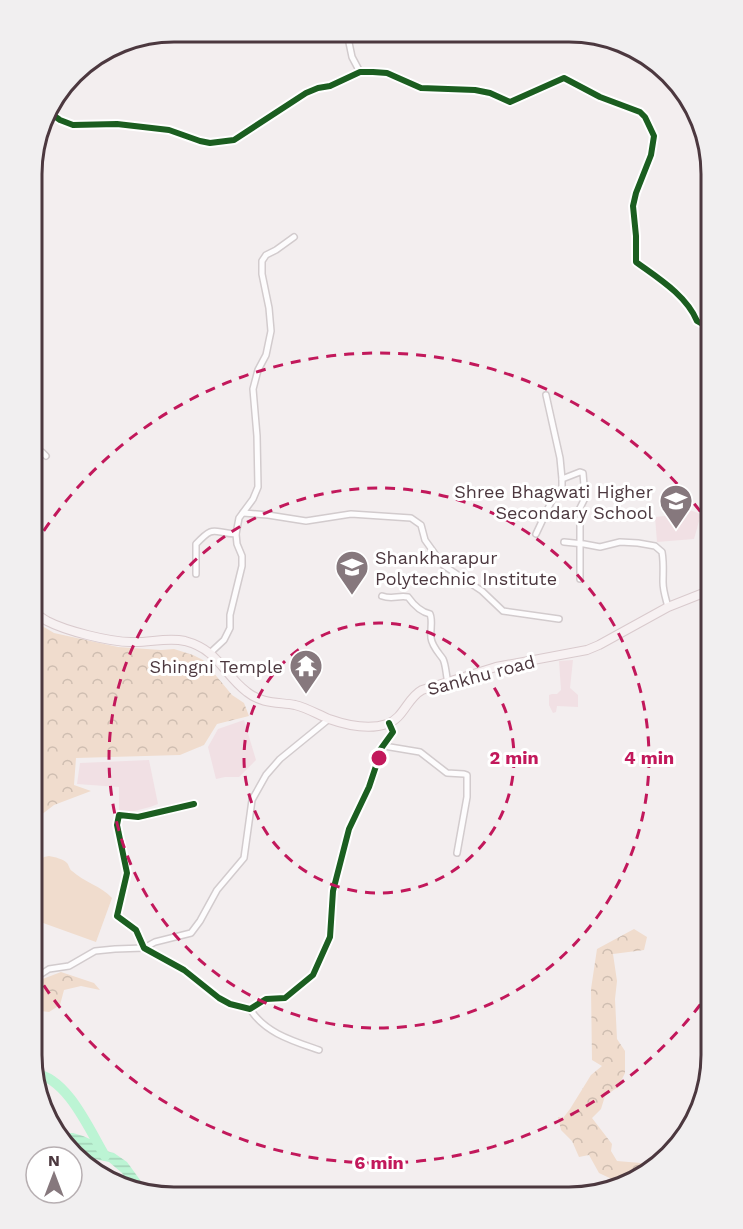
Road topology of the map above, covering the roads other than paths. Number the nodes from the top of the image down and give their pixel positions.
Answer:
1 (349, 42) edge
2 (360, 72) junction
3 (56, 117) edge
4 (294, 237) dead end
5 (701, 324) edge
6 (546, 395) dead end
7 (42, 452) edge
8 (45, 456) dead end
9 (562, 479) junction
10 (243, 513) junction
11 (236, 534) junction
12 (536, 534) dead end
13 (564, 542) dead end
14 (579, 543) junction
15 (196, 574) dead end
16 (580, 579) dead end
17 (701, 594) edge
18 (382, 596) dead end
19 (668, 607) junction
20 (42, 618) edge
21 (560, 619) dead end
22 (210, 652) junction
23 (448, 683) junction
24 (329, 719) junction
25 (389, 723) junction
26 (384, 746) junction
27 (194, 804) dead end
28 (457, 853) dead end
29 (144, 948) junction
30 (42, 973) edge
31 (250, 1009) junction
32 (319, 1050) dead end

1 - 2 street
2 - 3 street
2 - 5 street
4 - 10 street
6 - 9 street
7 - 8 street
9 - 12 street
9 - 14 street
10 - 11 street
10 - 21 street
11 - 15 street
11 - 22 street
13 - 14 street
14 - 16 street
14 - 19 street
17 - 19 main road, Sankhu road
18 - 23 street
19 - 23 main road, Sankhu road
20 - 22 main road
22 - 24 main road
23 - 25 main road, Sankhu road
24 - 25 main road
24 - 29 street
25 - 26 street
26 - 28 street
26 - 31 street
27 - 29 street
29 - 30 street
29 - 31 street
31 - 32 street

